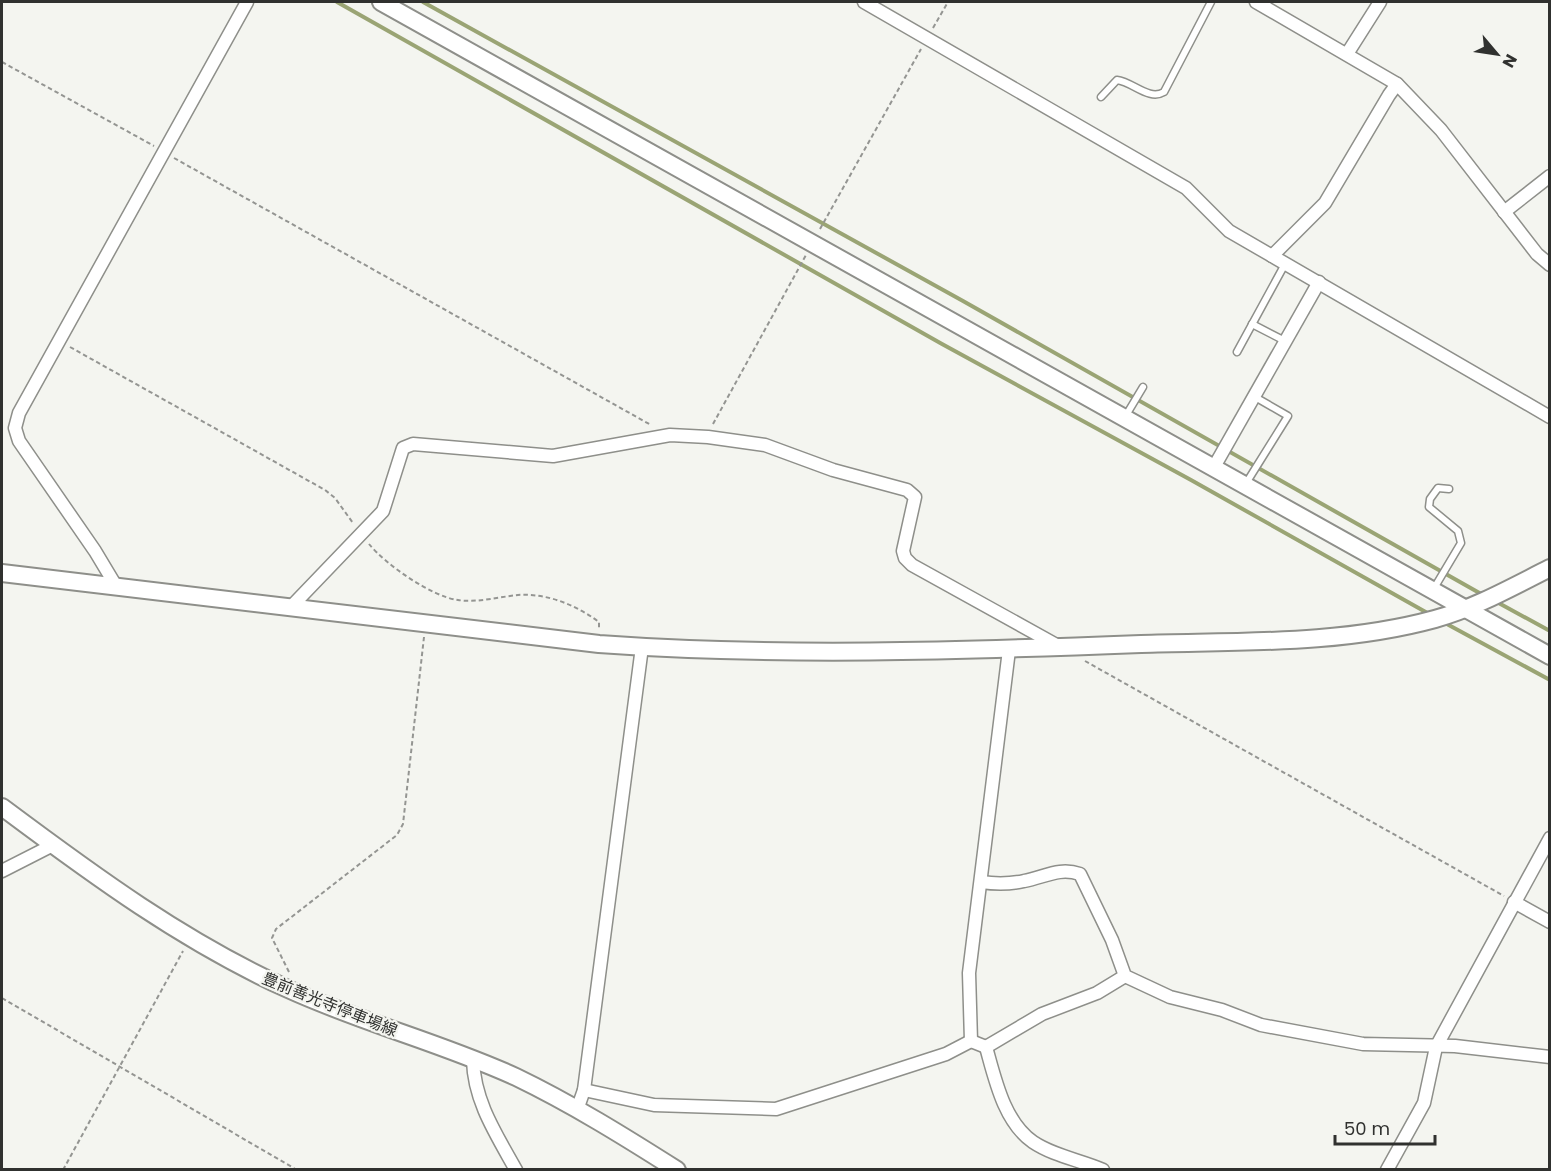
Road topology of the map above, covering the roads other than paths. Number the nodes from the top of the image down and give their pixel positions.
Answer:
1 (247, 2) edge
2 (381, 2) edge
3 (864, 2) edge
4 (1211, 2) edge
5 (1256, 2) edge
6 (1380, 2) edge
7 (1347, 54) junction
8 (1397, 84) junction
9 (1101, 97) dead end
10 (1550, 176) edge
11 (1504, 212) junction
12 (1272, 256) junction
13 (1285, 264) junction
14 (1550, 265) edge
15 (1319, 282) junction
16 (1252, 324) junction
17 (1285, 342) junction
18 (1237, 352) dead end
19 (1142, 388) dead end
20 (1255, 397) junction
21 (1129, 411) junction
22 (1550, 417) edge
23 (1222, 455) junction
24 (1245, 485) junction
25 (1449, 489) dead end
26 (1550, 568) edge
27 (2, 573) edge
28 (1437, 584) junction
29 (116, 586) junction
30 (290, 608) junction
31 (1466, 609) junction
32 (642, 647) junction
33 (1061, 647) junction
34 (1009, 650) junction
35 (1550, 656) edge
36 (2, 807) edge
37 (1550, 838) edge
38 (53, 846) junction
39 (2, 871) edge
40 (981, 882) junction
41 (1514, 902) junction
42 (1550, 922) edge
43 (1125, 976) junction
44 (971, 1041) junction
45 (986, 1047) junction
46 (1436, 1047) junction
47 (1550, 1057) edge
48 (473, 1060) junction
49 (584, 1090) junction
50 (578, 1110) junction
51 (516, 1170) edge
52 (677, 1170) edge
53 (1103, 1170) edge
54 (1387, 1170) edge

1 - 29 street
2 - 21 street
3 - 12 street
4 - 9 lane
5 - 7 street
6 - 7 street
7 - 8 street
8 - 11 street
8 - 12 street
10 - 11 street
11 - 14 street
12 - 13 street
13 - 15 street
13 - 16 lane
15 - 17 street
15 - 22 street
16 - 17 lane
16 - 18 lane
17 - 20 street
19 - 21 lane
20 - 23 street
20 - 24 lane
21 - 23 street
23 - 24 street
24 - 28 street
25 - 28 lane
26 - 31 street
27 - 29 street
28 - 31 street
29 - 30 street
30 - 32 street
30 - 33 street
31 - 33 street
31 - 35 street
32 - 34 street
32 - 49 street
33 - 34 street
34 - 40 street
36 - 38 street, 豊前善光寺停車場線
37 - 41 street
38 - 39 street
38 - 48 street, 豊前善光寺停車場線
40 - 43 street
40 - 44 street
41 - 42 street
41 - 46 street
43 - 45 street
43 - 46 street
44 - 45 street
44 - 49 street
45 - 53 street
46 - 47 street
46 - 54 street
48 - 50 street, 豊前善光寺停車場線
48 - 51 street
49 - 50 street
50 - 52 street, 豊前善光寺停車場線

